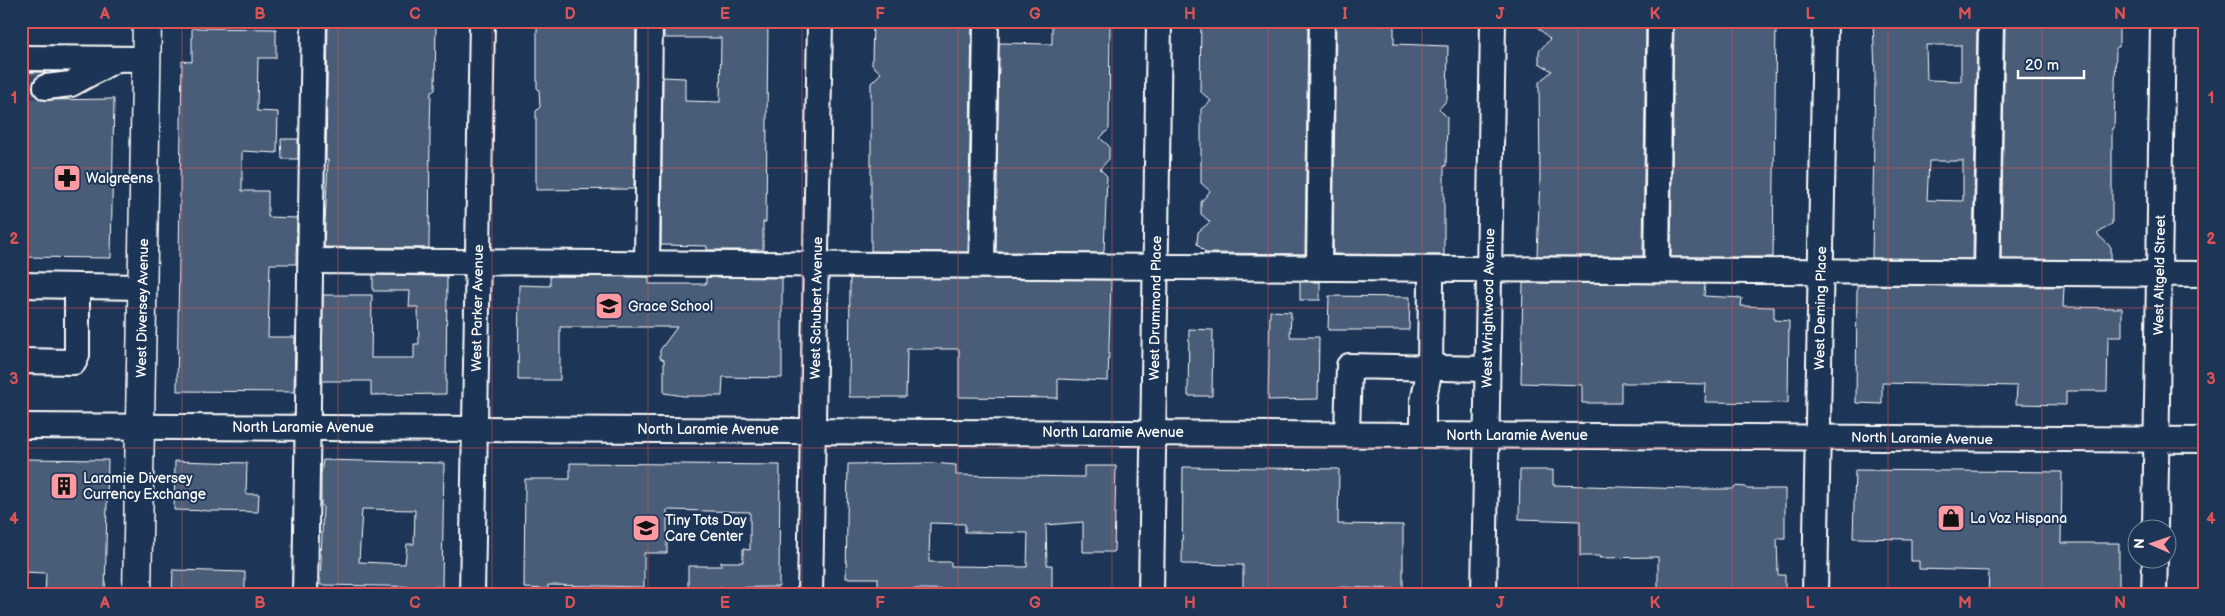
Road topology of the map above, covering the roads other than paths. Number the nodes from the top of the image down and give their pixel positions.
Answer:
1 (147, 21) edge
2 (314, 21) edge
3 (482, 21) edge
4 (650, 21) edge
5 (820, 21) edge
6 (986, 21) edge
7 (1159, 21) edge
8 (1322, 21) edge
9 (1493, 21) edge
10 (1660, 21) edge
11 (1824, 21) edge
12 (1991, 21) edge
13 (2164, 21) edge
14 (21, 58) edge
15 (117, 59) junction
16 (146, 59) junction
17 (46, 87) tunnel mouth
18 (311, 261) junction
19 (477, 262) junction
20 (647, 263) junction
21 (816, 264) junction
22 (982, 265) junction
23 (1156, 266) junction
24 (1319, 267) junction
25 (1489, 269) junction
26 (1657, 270) junction
27 (1820, 271) junction
28 (1987, 272) junction
29 (2160, 273) junction
30 (2204, 274) edge
31 (1431, 283) dead end
32 (21, 285) edge
33 (77, 286) junction
34 (142, 287) junction
35 (21, 361) edge
36 (1430, 368) junction
37 (1487, 368) junction
38 (21, 426) edge
39 (140, 427) junction
40 (308, 427) junction
41 (474, 428) junction
42 (814, 430) junction
43 (1153, 432) junction
44 (1346, 433) junction
45 (1422, 434) junction
46 (1487, 434) junction
47 (1818, 437) junction
48 (2157, 440) junction
49 (2204, 440) edge
50 (2155, 518) edge
51 (2155, 568) edge
52 (137, 595) edge
53 (305, 595) edge
54 (472, 595) edge
55 (810, 595) edge
56 (1151, 595) edge
57 (1484, 595) edge
58 (1815, 595) edge
59 (2154, 595) edge

1 - 16 main road, West Diversey Avenue
2 - 18 street
3 - 19 street, West Parker Avenue
4 - 20 street
5 - 21 street, West Schubert Avenue
6 - 22 street
7 - 23 street, West Drummond Place
8 - 24 street
9 - 25 street, West Wrightwood Avenue
10 - 26 street
11 - 27 street, West Deming Place
12 - 28 street
13 - 29 street, West Altgeld Street
14 - 15 street
15 - 16 street
15 - 17 street
16 - 34 main road, West Diversey Avenue
18 - 19 street
18 - 40 street
19 - 20 street
19 - 41 street, West Parker Avenue
20 - 21 street
21 - 22 street
21 - 42 street, West Schubert Avenue
22 - 23 street
23 - 24 street
23 - 43 street, West Drummond Place
24 - 25 street
25 - 26 street
25 - 37 street, West Wrightwood Avenue
26 - 27 street
27 - 28 street
27 - 47 street, West Deming Place
28 - 29 street
29 - 30 street
29 - 48 street, West Altgeld Street
31 - 36 street
32 - 33 street
33 - 34 street
33 - 35 street
34 - 39 main road, West Diversey Avenue
36 - 37 street
36 - 44 street
36 - 45 street
37 - 46 street, West Wrightwood Avenue
38 - 39 street, North Laramie Avenue
39 - 40 street, North Laramie Avenue
39 - 52 main road, West Diversey Avenue
40 - 41 street, North Laramie Avenue
40 - 53 street
41 - 42 street, North Laramie Avenue
41 - 54 street, West Parker Avenue
42 - 43 street, North Laramie Avenue
42 - 55 street, West Schubert Avenue
43 - 44 street, North Laramie Avenue
43 - 56 street, West Drummond Place
44 - 45 street, North Laramie Avenue
45 - 46 street, North Laramie Avenue
46 - 47 street, North Laramie Avenue
46 - 57 street, West Wrightwood Avenue
47 - 48 street, North Laramie Avenue
47 - 58 street, West Deming Place
48 - 49 street, North Laramie Avenue
48 - 50 street, West Altgeld Street
51 - 59 street

